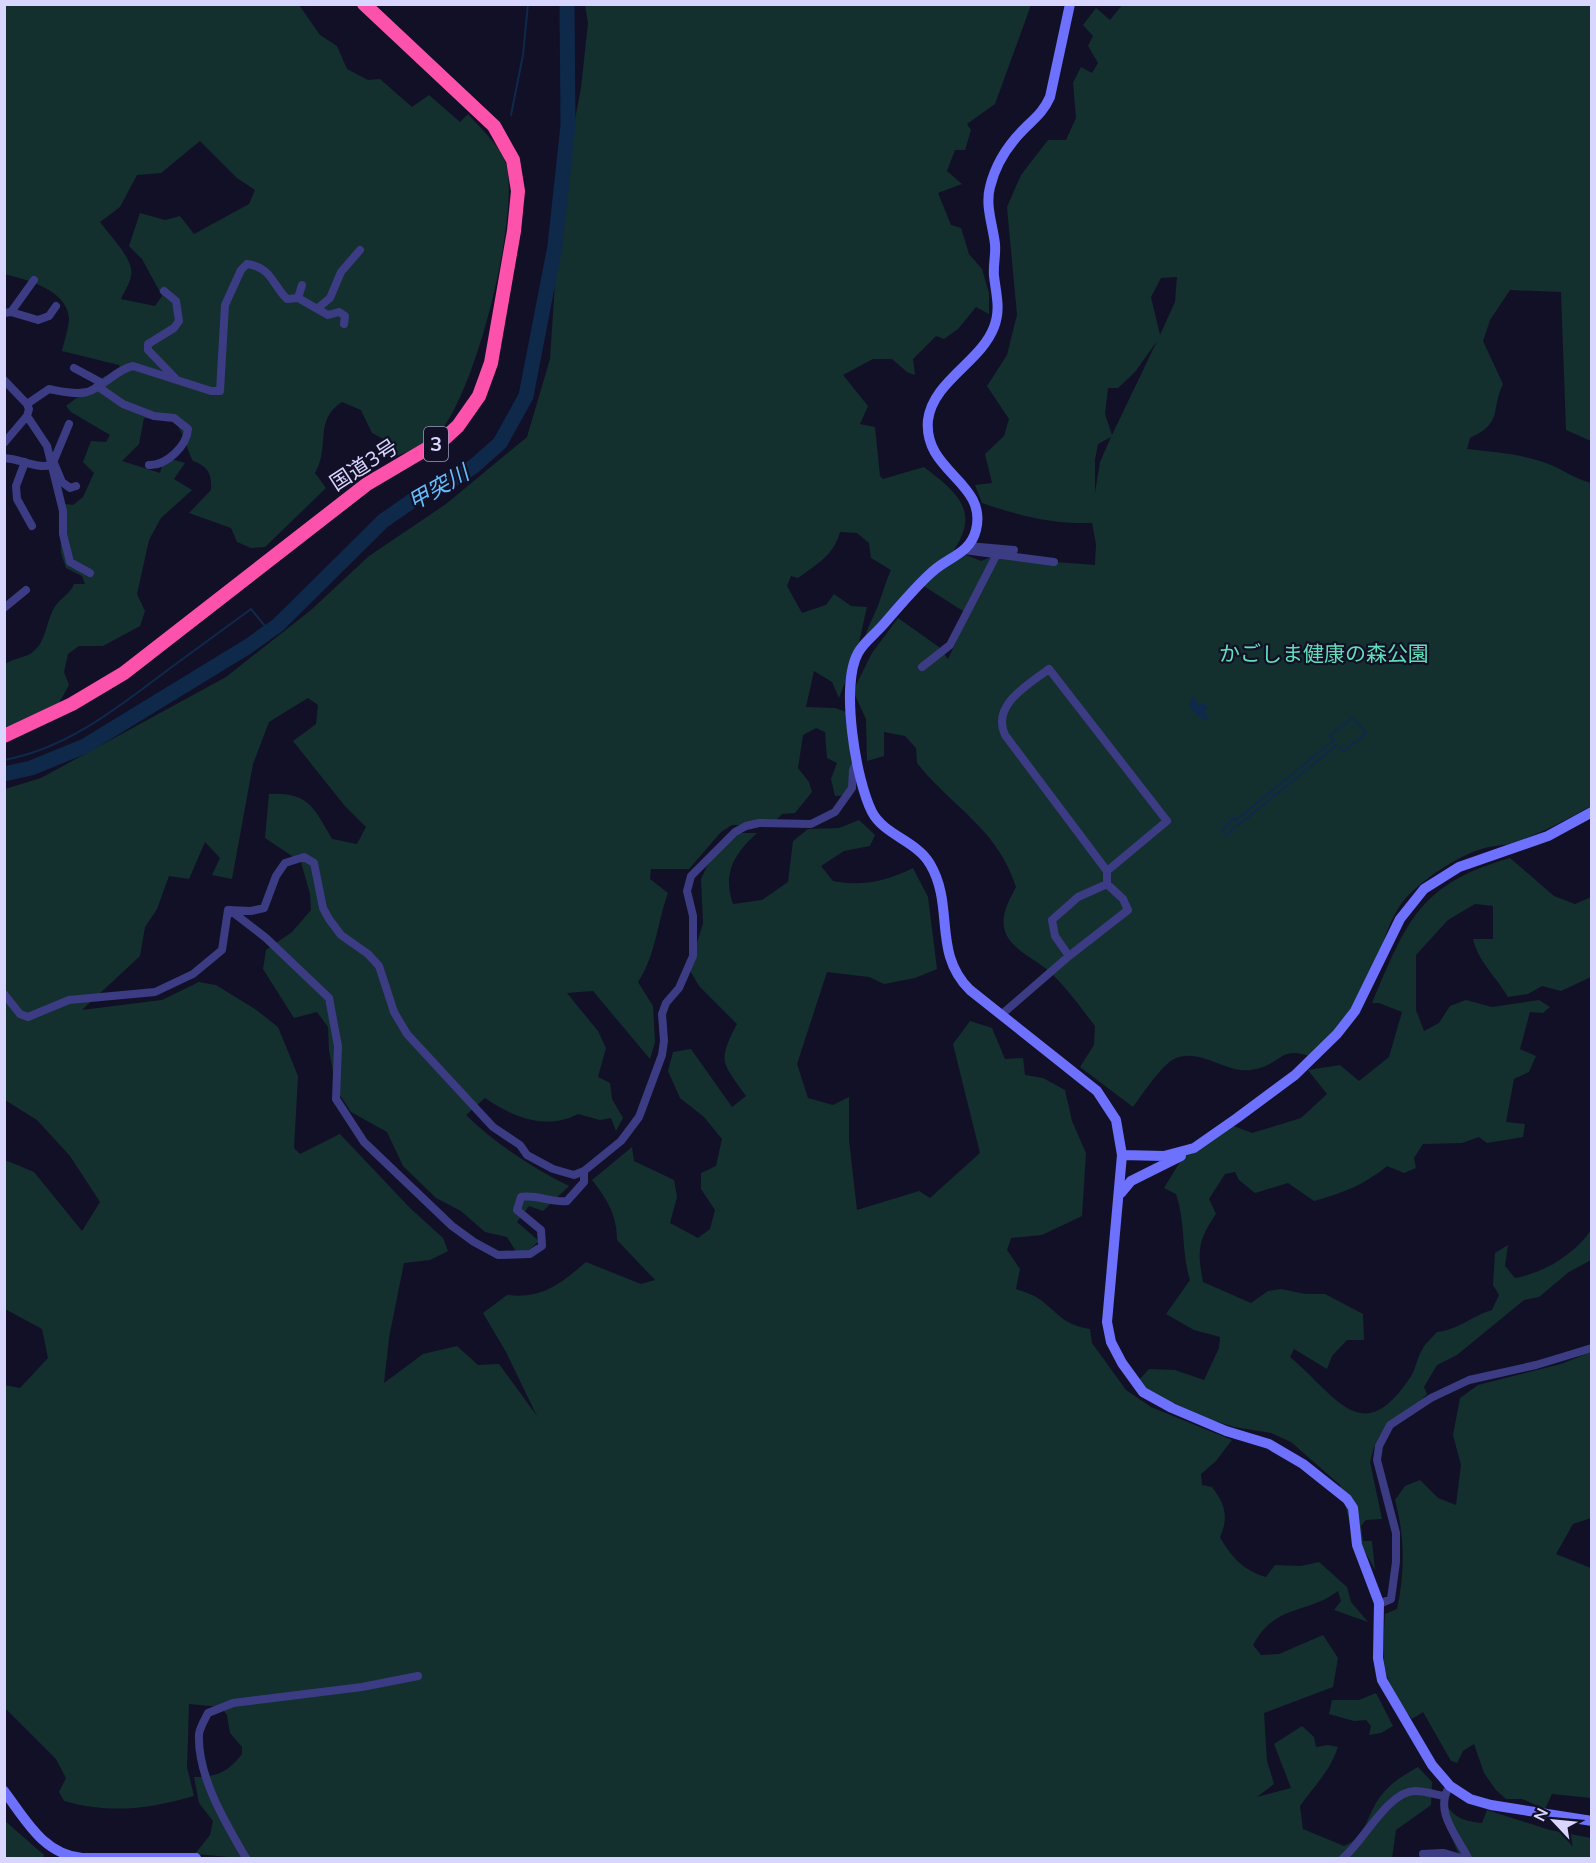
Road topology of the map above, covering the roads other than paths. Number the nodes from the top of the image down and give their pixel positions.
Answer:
1 (364, 4) edge
2 (1070, 4) edge
3 (360, 250) dead end
4 (34, 280) dead end
5 (302, 285) dead end
6 (164, 291) dead end
7 (298, 298) junction
8 (56, 306) dead end
9 (318, 308) junction
10 (8, 312) edge
11 (344, 324) dead end
12 (74, 368) dead end
13 (176, 379) junction
14 (4, 380) edge
15 (99, 385) junction
16 (27, 404) junction
17 (27, 416) junction
18 (69, 424) dead end
19 (4, 443) edge
20 (4, 458) edge
21 (24, 462) junction
22 (53, 464) junction
23 (149, 465) dead end
24 (76, 486) dead end
25 (32, 526) dead end
26 (966, 548) junction
27 (1014, 550) dead end
28 (996, 556) junction
29 (1054, 562) dead end
30 (90, 573) dead end
31 (27, 590) dead end
32 (4, 608) edge
33 (922, 667) dead end
34 (4, 736) edge
35 (858, 758) junction
36 (1592, 812) edge
37 (1107, 871) junction
38 (1107, 884) junction
39 (228, 910) junction
40 (1069, 956) junction
41 (4, 993) edge
42 (1001, 1015) junction
43 (1194, 1148) junction
44 (1122, 1155) junction
45 (584, 1171) junction
46 (1120, 1197) junction
47 (1592, 1348) edge
48 (1379, 1604) junction
49 (418, 1676) dead end
50 (1450, 1786) junction
51 (4, 1791) edge
52 (1443, 1796) junction
53 (1592, 1821) edge
54 (1444, 1853) junction
55 (1423, 1854) dead end
56 (58, 1855) edge
57 (196, 1858) edge
58 (246, 1858) edge
59 (1343, 1858) edge
60 (1435, 1858) edge
61 (1461, 1858) edge
62 (1468, 1858) edge

1 - 34 highway, 国道3号 / 3
2 - 26 street
3 - 9 street
4 - 10 street
5 - 7 street
6 - 13 street
7 - 9 street
7 - 13 street
8 - 10 street
9 - 11 street
12 - 15 street
13 - 15 street
14 - 16 street
15 - 16 street
15 - 23 street
16 - 17 street
17 - 19 street
17 - 22 street
18 - 22 street
20 - 21 street
21 - 22 street
21 - 25 street
22 - 24 street
22 - 30 street
26 - 27 street
26 - 28 street
26 - 35 street
28 - 29 street
28 - 33 street
31 - 32 street
35 - 42 street
35 - 45 street
36 - 43 street
37 - 37 street
37 - 38 street
38 - 40 street
38 - 40 street
39 - 41 street
39 - 45 street
39 - 45 street
40 - 42 street
42 - 44 street
43 - 44 street
43 - 46 street
44 - 46 street
46 - 48 street
47 - 48 street
48 - 50 street
49 - 58 street
50 - 52 street
50 - 53 street
51 - 56 street
52 - 59 street
52 - 62 street
54 - 55 street
54 - 60 street
54 - 61 street
56 - 57 street

